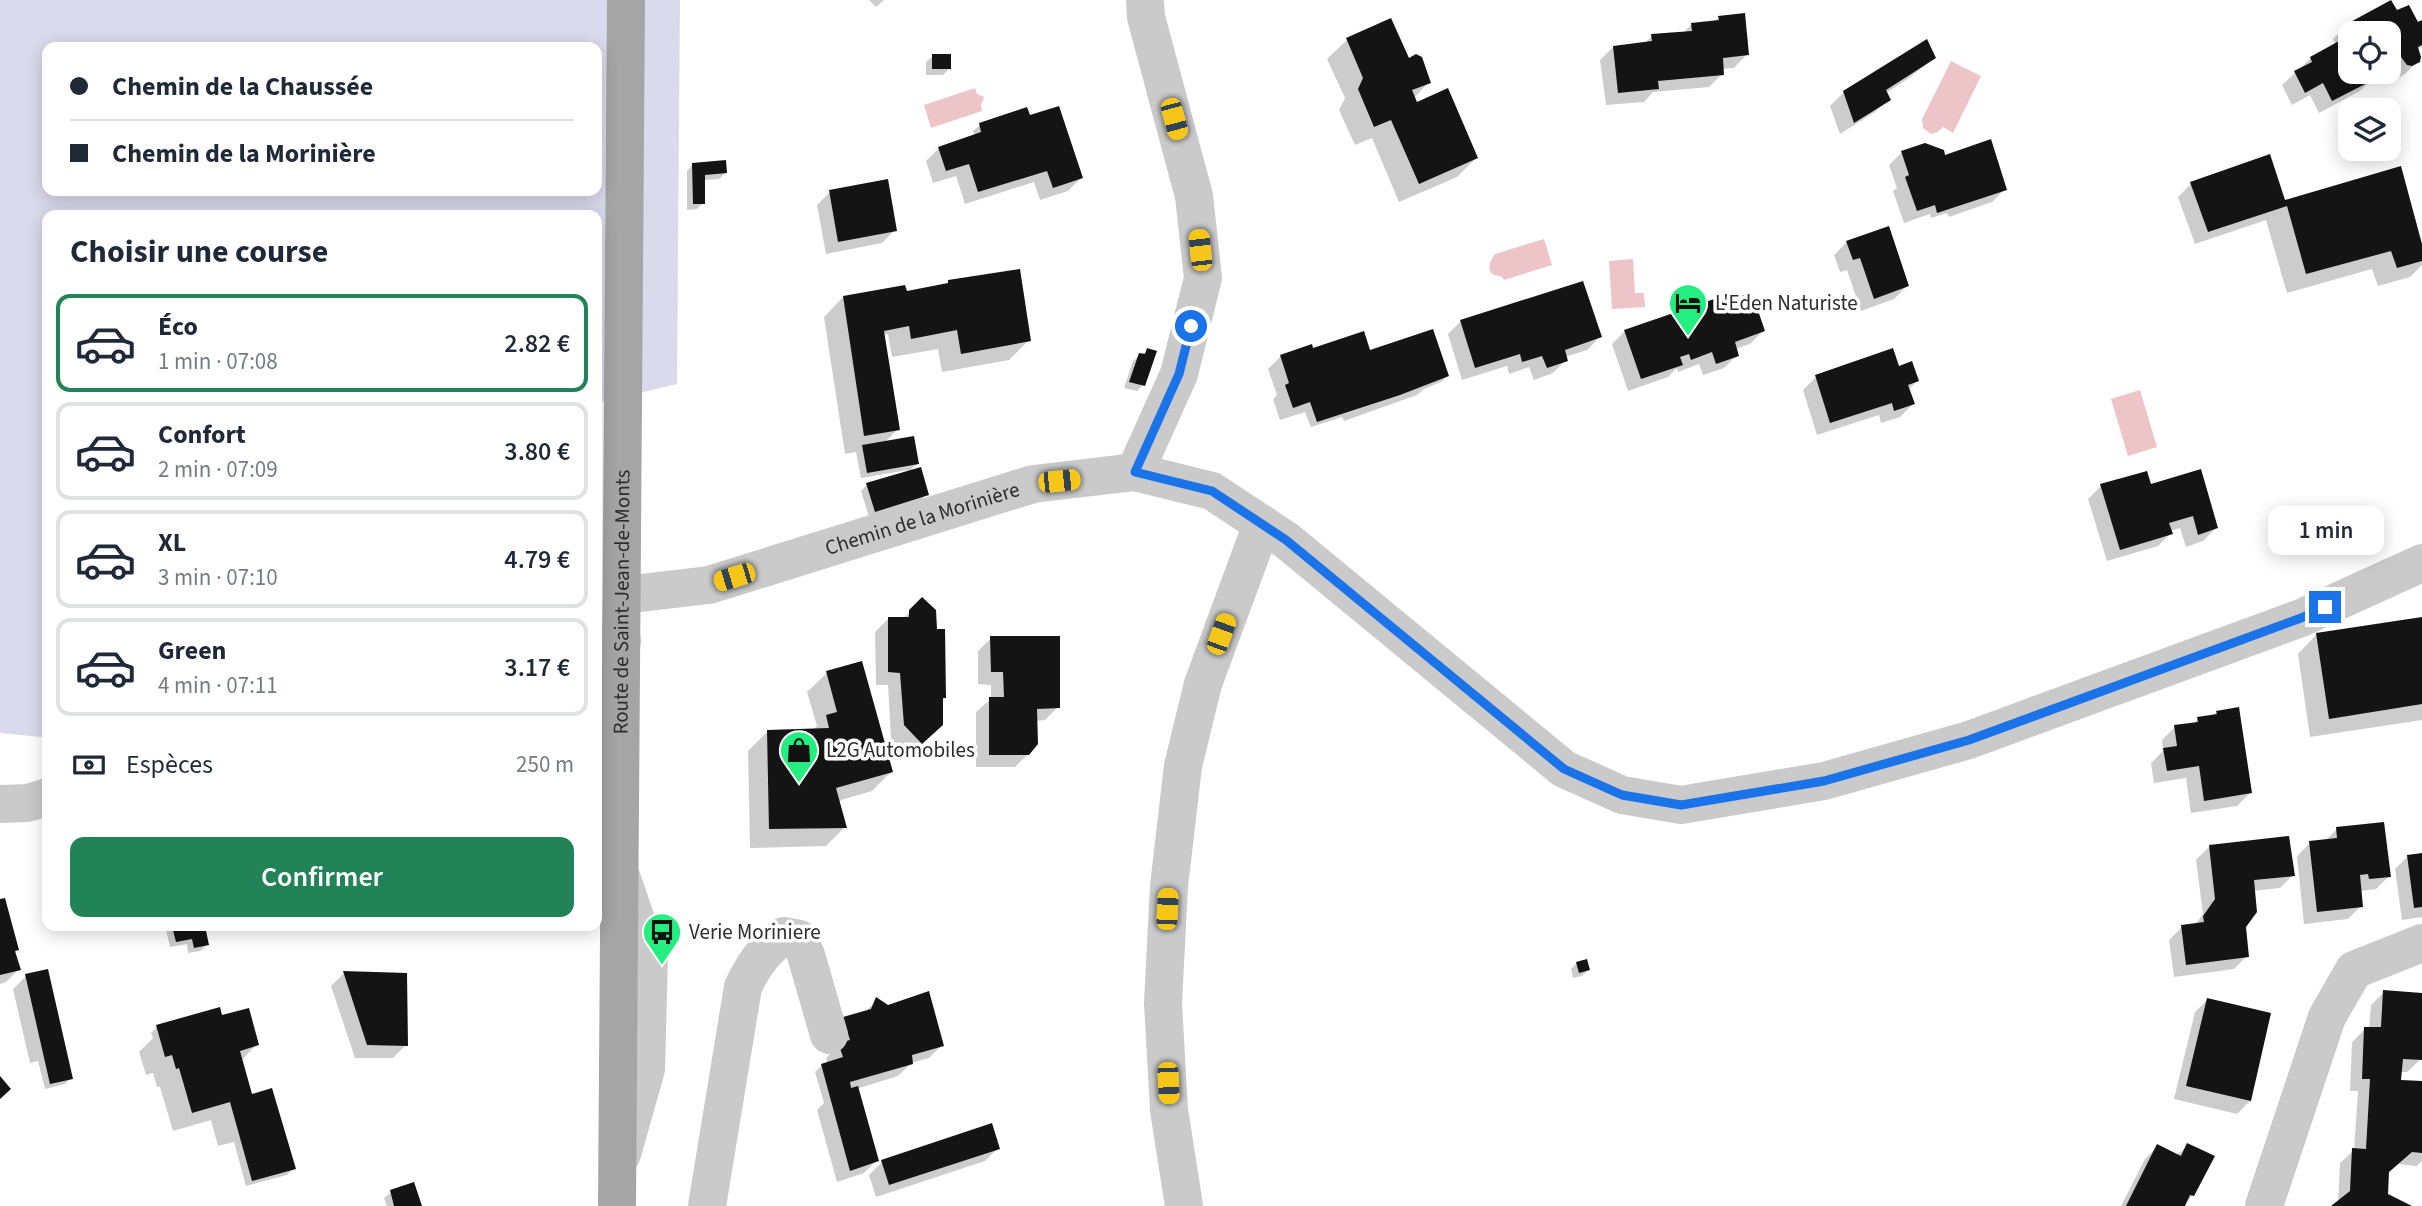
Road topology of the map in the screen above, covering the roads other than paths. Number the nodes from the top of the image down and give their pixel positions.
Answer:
1 (626, 0) edge
2 (1145, 0) edge
3 (1135, 472) junction
4 (1262, 524) junction
5 (2422, 563) edge
6 (622, 595) junction
7 (609, 642) edge
8 (42, 799) edge
9 (0, 804) edge
10 (2422, 943) edge
11 (829, 1035) dead end
12 (618, 1188) edge
13 (707, 1206) edge
14 (1184, 1206) edge
15 (2264, 1206) edge

1 - 6 main road, Route de Saint-Jean-de-Monts
2 - 3 street
3 - 4 street, Chemin de la Morinière
3 - 6 street, Chemin de la Morinière
4 - 5 street, Chemin de la Morinière
4 - 14 street
6 - 7 main road, Route de Saint-Jean-de-Monts
7 - 12 main road, Route de Saint-Jean-de-Monts
8 - 9 street
10 - 15 street
11 - 13 street

